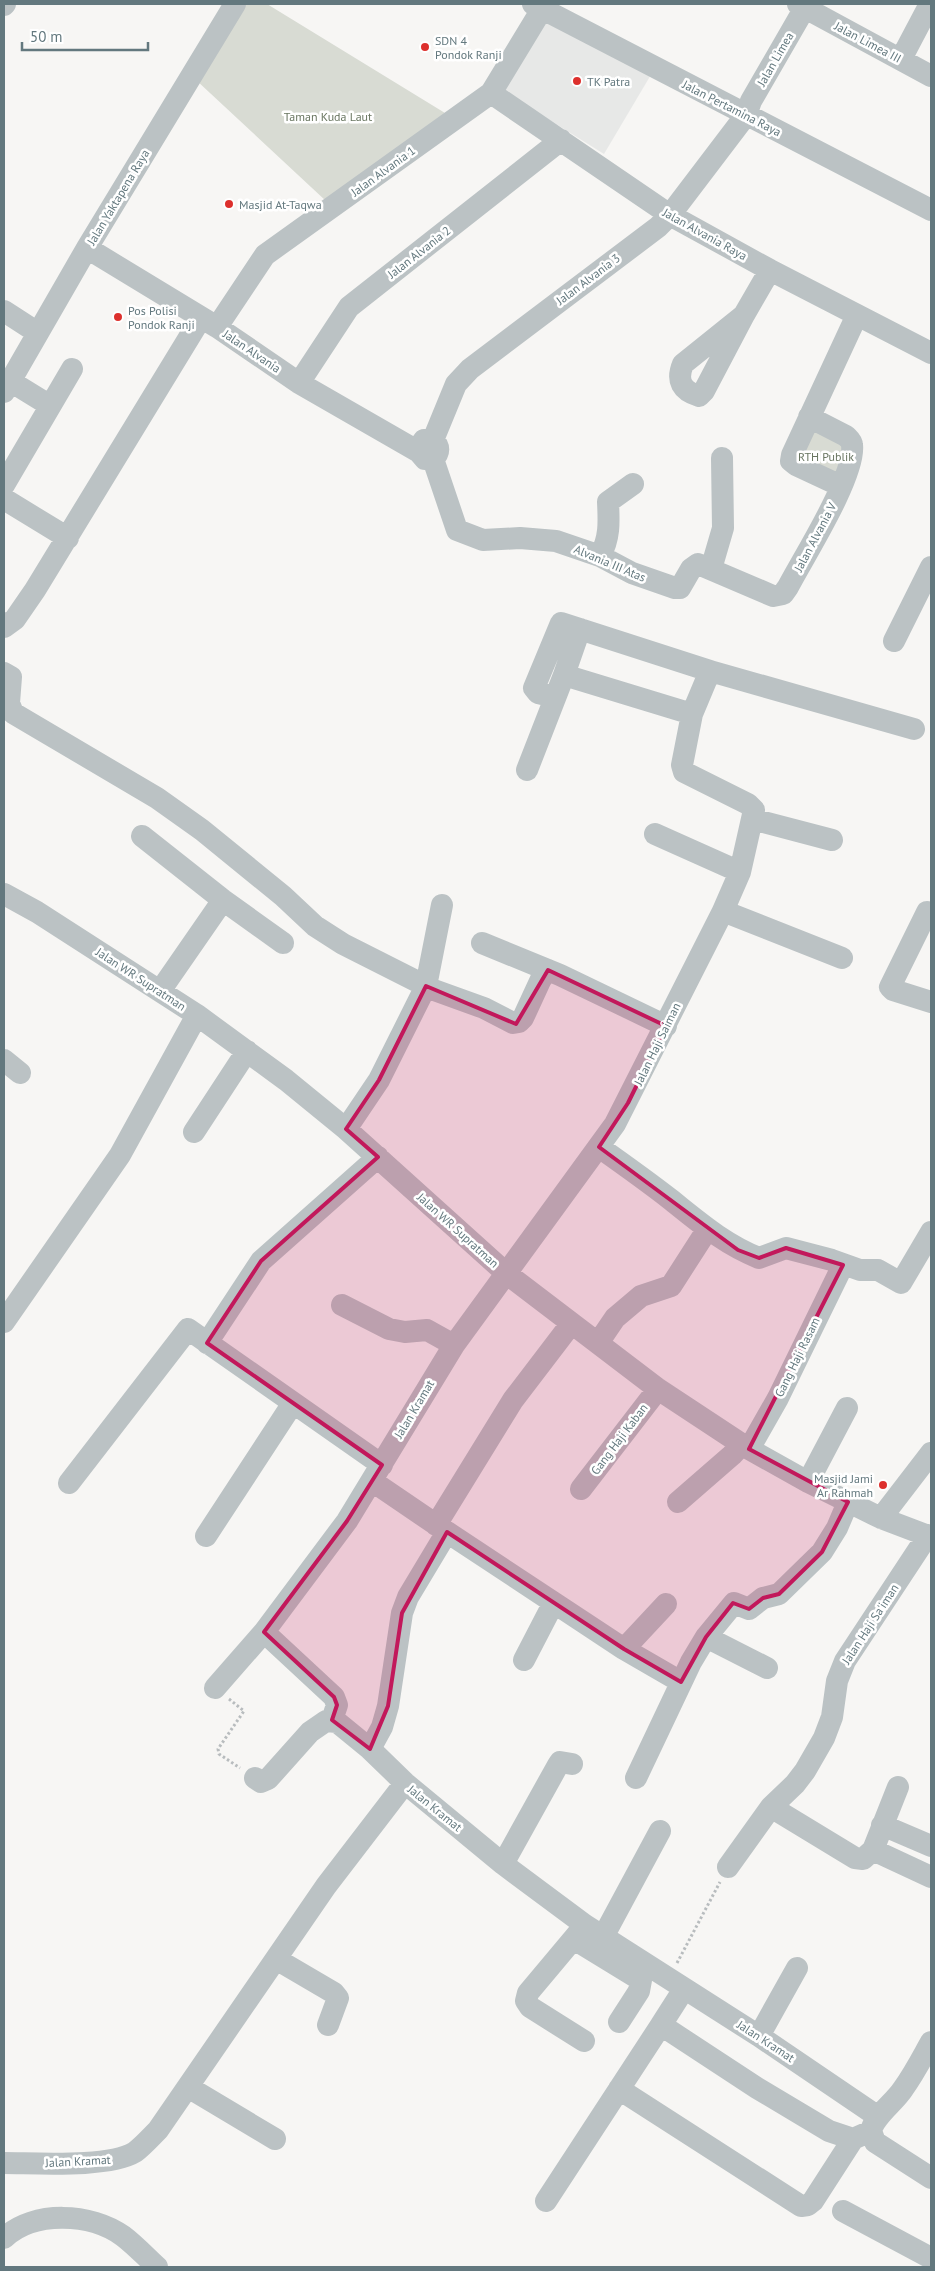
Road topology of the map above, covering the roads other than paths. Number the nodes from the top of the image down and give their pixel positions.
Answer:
1 (235, 4) edge
2 (930, 4) edge
3 (803, 5) edge
4 (537, 6) edge
5 (901, 59) junction
6 (931, 76) edge
7 (491, 93) junction
8 (746, 115) junction
9 (561, 140) junction
10 (931, 210) edge
11 (670, 215) junction
12 (87, 248) junction
13 (770, 270) junction
14 (857, 314) junction
15 (744, 315) dead end
16 (11, 316) edge
17 (209, 322) junction
18 (38, 332) junction
19 (931, 352) edge
20 (72, 369) dead end
21 (299, 383) junction
22 (7, 387) edge
23 (50, 404) junction
24 (810, 417) junction
25 (428, 450) junction
26 (722, 458) dead end
27 (633, 484) dead end
28 (841, 486) junction
29 (4, 487) edge
30 (68, 538) junction
31 (600, 556) junction
32 (931, 567) edge
33 (711, 569) junction
34 (788, 587) joint
35 (4, 627) edge
36 (580, 629) junction
37 (894, 640) dead end
38 (710, 671) junction
39 (4, 673) edge
40 (564, 675) junction
41 (555, 697) junction
42 (692, 714) junction
43 (914, 729) dead end
44 (527, 770) dead end
45 (752, 820) junction
46 (655, 834) dead end
47 (142, 836) dead end
48 (832, 840) dead end
49 (740, 872) junction
50 (4, 894) edge
51 (223, 900) junction
52 (442, 905) dead end
53 (723, 911) junction
54 (927, 912) dead end
55 (283, 943) dead end
56 (482, 943) dead end
57 (842, 958) dead end
58 (548, 970) junction
59 (426, 986) junction
60 (160, 992) junction
61 (931, 1002) edge
62 (197, 1016) junction
63 (666, 1026) junction
64 (247, 1051) junction
65 (346, 1129) junction
66 (194, 1132) dead end
67 (599, 1147) junction
68 (378, 1157) junction
69 (707, 1230) junction
70 (931, 1232) edge
71 (843, 1265) junction
72 (507, 1274) junction
73 (342, 1305) dead end
74 (4, 1322) edge
75 (571, 1324) junction
76 (207, 1343) junction
77 (598, 1343) junction
78 (454, 1345) junction
79 (658, 1389) junction
80 (293, 1403) junction
81 (847, 1408) dead end
82 (746, 1446) junction
83 (931, 1453) edge
84 (377, 1473) junction
85 (69, 1482) dead end
86 (808, 1482) junction
87 (581, 1489) dead end
88 (678, 1502) dead end
89 (848, 1502) junction
90 (881, 1518) junction
91 (442, 1528) junction
92 (206, 1536) dead end
93 (930, 1536) edge
94 (553, 1604) junction
95 (666, 1604) dead end
96 (264, 1632) junction
97 (706, 1637) junction
98 (624, 1650) junction
99 (524, 1660) dead end
100 (766, 1668) dead end
101 (681, 1682) junction
102 (215, 1688) road end
103 (332, 1720) junction
104 (370, 1749) junction
105 (572, 1764) dead end
106 (255, 1778) road end
107 (636, 1778) dead end
108 (405, 1784) junction
109 (898, 1787) dead end
110 (771, 1807) junction
111 (882, 1825) junction
112 (660, 1831) dead end
113 (931, 1846) edge
114 (873, 1850) junction
115 (504, 1864) junction
116 (728, 1867) road end
117 (931, 1877) edge
118 (579, 1932) junction
119 (604, 1938) junction
120 (276, 1959) junction
121 (797, 1968) dead end
122 (676, 1985) junction
123 (619, 2022) dead end
124 (328, 2025) dead end
125 (661, 2025) junction
126 (759, 2036) junction
127 (584, 2041) dead end
128 (931, 2042) edge
129 (188, 2088) junction
130 (619, 2089) junction
131 (867, 2129) junction
132 (275, 2139) dead end
133 (4, 2163) edge
134 (931, 2178) edge
135 (546, 2200) dead end
136 (843, 2211) dead end
137 (4, 2238) edge
138 (931, 2258) edge
139 (157, 2267) edge

1 - 12 street, Jalan Yaktapena Raya
2 - 5 street
3 - 5 street, Jalan Limea III
3 - 8 street, Jalan Limea
4 - 7 street, Jalan Alvania 1
4 - 8 street, Jalan Pertamina Raya
5 - 6 street, Jalan Limea III
7 - 9 street, Jalan Alvania Raya
7 - 17 street, Jalan Alvania 1
8 - 10 street, Jalan Pertamina Raya
8 - 11 street, Jalan Alvania 3
9 - 11 street, Jalan Alvania Raya
9 - 21 street, Jalan Alvania 2
11 - 13 street, Jalan Alvania Raya
11 - 25 street, Jalan Alvania 3
12 - 17 street, Jalan Alvania
12 - 18 street, Jalan Yaktapena Raya
13 - 14 street, Jalan Alvania Raya
13 - 15 street
14 - 19 street, Jalan Alvania Raya
14 - 24 street, Jalan Alvania V
16 - 18 street
17 - 21 street, Jalan Alvania
17 - 30 street, Jalan Alvania 1
18 - 22 street, Jalan Yaktapena Raya
20 - 23 street
21 - 25 street, Jalan Alvania
22 - 23 street
23 - 29 street
24 - 28 street, Jalan Alvania V
24 - 28 street, Jalan Alvania V
25 - 31 street, Alvania III Atas
26 - 33 street
27 - 31 street
28 - 34 street, Jalan Alvania V
29 - 30 street
30 - 35 street, Jalan Alvania 1
31 - 33 street, Alvania III Atas
32 - 37 street
33 - 34 street, Alvania III Atas
36 - 38 street
36 - 40 street
36 - 41 street
38 - 42 street
38 - 43 street
39 - 59 street
40 - 41 street
40 - 42 street
41 - 44 street
42 - 45 street
45 - 48 street
45 - 49 street, Jalan Haji Saiman
46 - 49 street
47 - 51 street
49 - 53 street, Jalan Haji Saiman
50 - 60 street, Jalan WR Supratman
51 - 55 street
51 - 60 street
52 - 59 street
53 - 57 street
53 - 63 street, Jalan Haji Saiman
54 - 61 street
56 - 58 street
58 - 59 street
58 - 63 street
59 - 65 street
60 - 62 street, Jalan WR Supratman
62 - 64 street, Jalan WR Supratman
62 - 74 street
63 - 67 street, Jalan Haji Saiman
64 - 65 street, Jalan WR Supratman
64 - 66 street
65 - 68 street, Jalan WR Supratman
67 - 69 street
67 - 72 street, Jalan Haji Saiman
68 - 72 street, Jalan WR Supratman
68 - 76 street
69 - 71 street
69 - 77 street
70 - 71 street
71 - 82 street, Gang Haji Rasam
72 - 75 street, Jalan WR Supratman
72 - 78 street, Jalan Kramat
73 - 78 street
75 - 77 street, Jalan WR Supratman
75 - 91 street
76 - 80 street
76 - 85 street
77 - 79 street, Jalan WR Supratman
78 - 84 street, Jalan Kramat
79 - 82 street, Jalan WR Supratman
79 - 87 street, Gang Haji Kaban
80 - 84 street
80 - 92 street
81 - 86 street
82 - 86 street, Jalan WR Supratman
82 - 88 street, Gang Haji Rasam
83 - 90 street
84 - 91 street
84 - 96 street, Jalan Kramat
86 - 89 street, Jalan WR Supratman
89 - 90 street, Jalan WR Supratman
89 - 97 street
90 - 93 street, Jalan WR Supratman
91 - 94 street
91 - 104 street
93 - 110 street, Jalan Haji Sa'iman
94 - 98 street
94 - 99 street
95 - 98 street
96 - 102 street, Jalan Kramat
96 - 103 street
97 - 100 street
97 - 101 street
98 - 101 street
101 - 107 street
103 - 104 street
103 - 106 street
104 - 108 street
105 - 115 street
108 - 115 street, Jalan Kramat
108 - 120 street, Jalan Kramat
109 - 111 street
110 - 114 street
110 - 116 street, Jalan Haji Sa'iman
111 - 113 street
111 - 114 street
112 - 119 street
114 - 117 street
115 - 118 street, Jalan Kramat
118 - 119 street, Jalan Kramat
118 - 123 street
118 - 127 street
119 - 122 street, Jalan Kramat
120 - 124 street
120 - 129 street, Jalan Kramat
121 - 126 street
122 - 125 street
122 - 126 street, Jalan Kramat
125 - 130 street
125 - 131 street
126 - 131 street, Jalan Kramat
128 - 131 street
129 - 132 street
129 - 133 street, Jalan Kramat
130 - 131 street
130 - 135 street
131 - 134 street, Jalan Kramat
136 - 138 street
137 - 139 street

